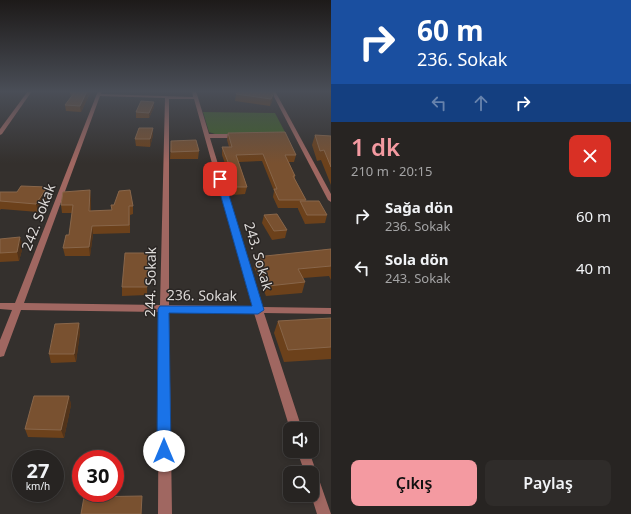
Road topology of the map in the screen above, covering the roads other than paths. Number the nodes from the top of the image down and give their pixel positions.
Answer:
1 (13, 115) edge
2 (91, 115) edge
3 (167, 115) edge
4 (201, 115) edge
5 (286, 115) edge
6 (0, 133) edge
7 (207, 136) junction
8 (245, 136) edge
9 (289, 136) edge
10 (297, 136) junction
11 (331, 200) edge
12 (0, 306) edge
13 (17, 307) junction
14 (164, 309) junction
15 (258, 310) junction
16 (331, 311) edge
17 (0, 352) edge
18 (294, 422) edge
19 (319, 499) edge
20 (165, 514) edge
21 (324, 514) edge

1 - 6 street
2 - 13 street, 242. Sokak
3 - 14 street, 244. Sokak
4 - 7 street, 243. Sokak
5 - 10 street
7 - 8 street
7 - 15 street, 243. Sokak
9 - 10 street
10 - 11 street
12 - 13 street, 236. Sokak
13 - 14 street, 236. Sokak
13 - 17 street, 242. Sokak
14 - 15 street, 236. Sokak
14 - 20 street, 244. Sokak
15 - 16 street, 236. Sokak
15 - 18 street, 243. Sokak
19 - 21 street

